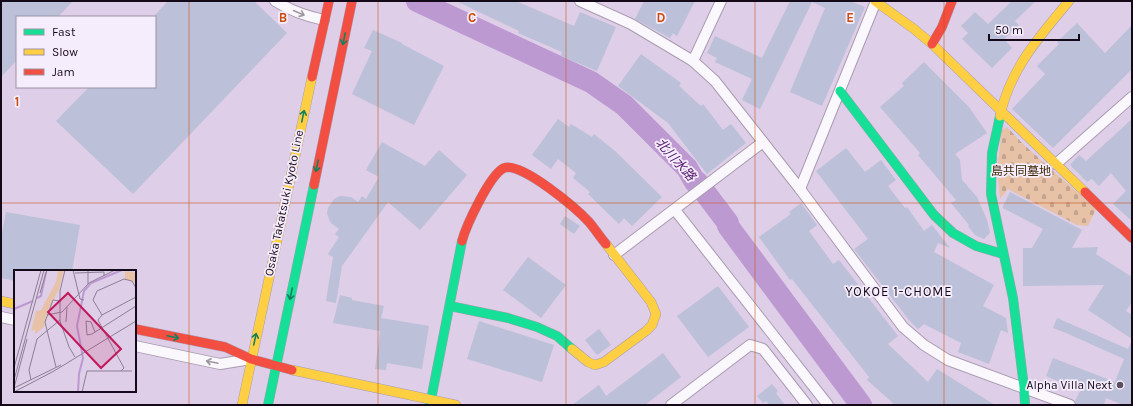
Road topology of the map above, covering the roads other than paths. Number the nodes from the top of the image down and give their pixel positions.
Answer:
1 (275, 1) edge
2 (329, 1) edge
3 (352, 1) edge
4 (580, 1) edge
5 (720, 1) edge
6 (875, 1) edge
7 (952, 1) edge
8 (1069, 1) edge
9 (324, 20) junction
10 (932, 44) junction
11 (693, 61) junction
12 (840, 91) junction
13 (1132, 97) edge
14 (1001, 112) junction
15 (763, 142) junction
16 (1056, 164) junction
17 (800, 189) junction
18 (675, 210) junction
19 (1131, 234) edge
20 (1003, 254) junction
21 (614, 255) junction
22 (1, 301) edge
23 (14, 304) edge
24 (450, 306) junction
25 (1, 317) edge
26 (14, 320) edge
27 (136, 329) edge
28 (136, 346) edge
29 (251, 359) junction
30 (276, 366) junction
31 (1024, 387) junction
32 (430, 403) edge
33 (803, 404) edge
34 (242, 405) edge
35 (268, 405) edge
36 (456, 405) edge
37 (671, 405) edge
38 (828, 405) edge
39 (1025, 405) edge
40 (1070, 405) edge

1 -> 9 street
2 - 9 street, Osaka Takatsuki Kyoto Line
3 -> 30 street, Osaka Takatsuki Kyoto Line
4 - 11 street
5 - 11 street
6 - 10 street
6 - 12 street
7 - 10 street
8 - 14 street
29 -> 9 street, Osaka Takatsuki Kyoto Line
10 - 14 street
11 - 15 street
12 - 17 street
12 - 20 street
13 - 16 street
14 - 16 street
14 - 20 street
15 - 17 street
15 - 18 street
16 - 19 street
17 - 31 street
18 - 21 street
18 - 38 street
20 - 31 street
21 - 24 street
21 - 24 street
22 - 23 street
24 - 32 street
25 - 26 street
27 -> 29 street
29 -> 28 street
29 - 30 street
29 - 34 street, Osaka Takatsuki Kyoto Line
30 - 32 street
30 - 35 street, Osaka Takatsuki Kyoto Line
31 - 39 street
31 - 40 street
32 - 36 street
33 - 37 street

